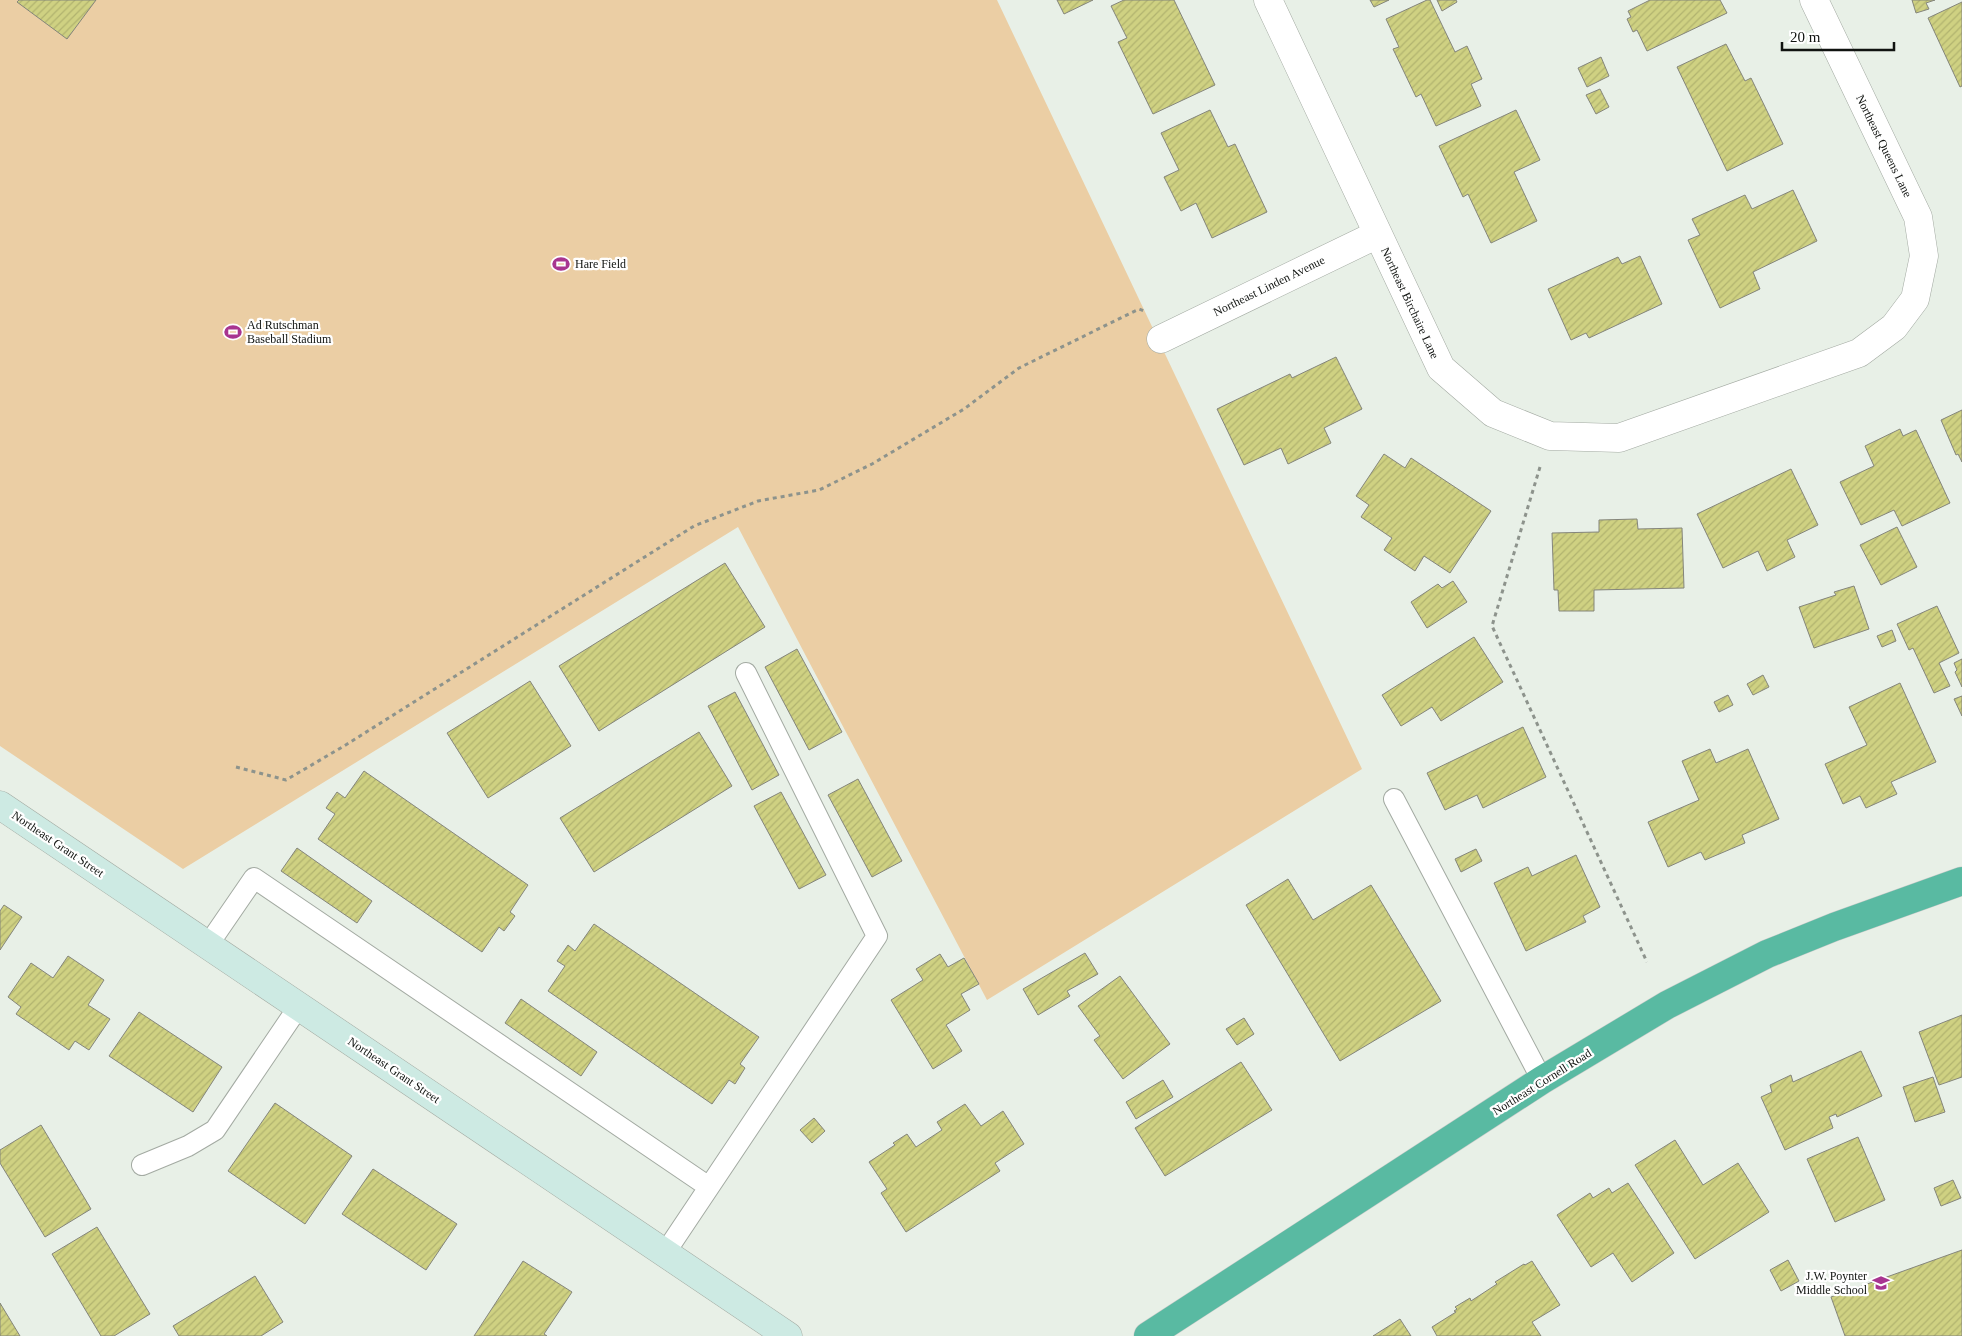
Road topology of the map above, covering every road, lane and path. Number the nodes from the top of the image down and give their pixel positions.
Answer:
1 (1268, 0) edge
2 (1814, 0) edge
3 (1378, 234) junction
4 (1915, 299) joint
5 (1139, 309) dead end
6 (1161, 339) dead end
7 (1550, 436) junction
8 (746, 672) dead end
9 (236, 767) dead end
10 (1394, 799) dead end
11 (0, 805) edge
12 (1962, 881) edge
13 (208, 945) junction
14 (1647, 962) dead end
15 (299, 1006) junction
16 (1542, 1080) junction
17 (142, 1164) dead end
18 (709, 1187) junction
19 (664, 1253) junction
20 (788, 1336) edge
21 (1148, 1336) edge

1 - 3 street, Northeast Birchaire Lane
2 - 4 street, Northeast Queens Lane
3 - 6 street, Northeast Linden Avenue
3 - 7 street, Northeast Birchaire Lane
4 - 7 street, Northeast Birchaire Lane
5 - 9 path
7 - 14 path
8 - 18 lane
10 - 16 lane
11 - 13 street, Northeast Grant Street
12 - 16 highway, Northeast Cornell Road
13 - 15 street, Northeast Grant Street
13 - 18 lane
15 - 17 lane
15 - 19 street, Northeast Grant Street
16 - 21 highway, Northeast Cornell Road
18 - 19 lane
19 - 20 street, Northeast Grant Street

